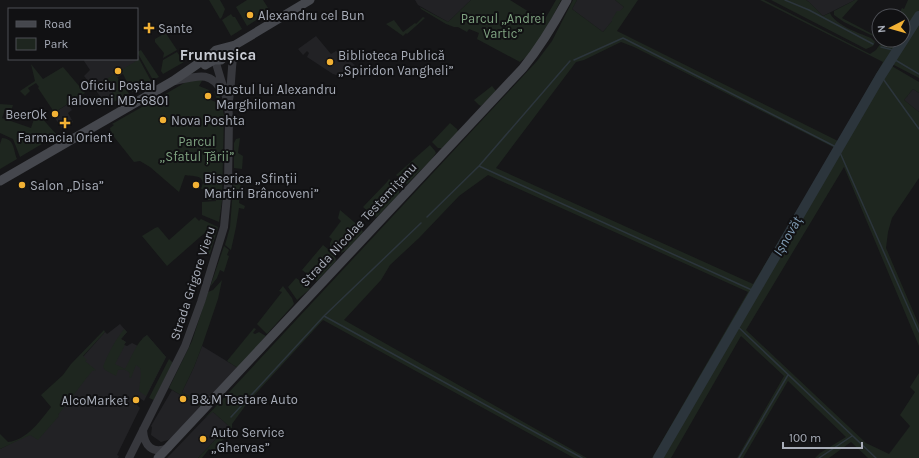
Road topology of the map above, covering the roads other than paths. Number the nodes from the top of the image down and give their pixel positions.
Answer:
1 (310, 0) edge
2 (567, 0) edge
3 (235, 45) junction
4 (218, 56) junction
5 (173, 81) junction
6 (229, 100) junction
7 (0, 181) edge
8 (144, 430) junction
9 (168, 448) junction
10 (129, 458) edge
11 (158, 458) edge

1 - 3 main road
2 - 9 main road, Strada Nicolae Testemițanu
3 - 4 main road
3 - 6 street
4 - 5 main road
4 - 6 street
5 - 6 street
5 - 7 main road
6 - 8 street, Strada Grigore Vieru
8 - 9 street
8 - 10 street, Strada Grigore Vieru
9 - 11 main road, Strada Nicolae Testemițanu

